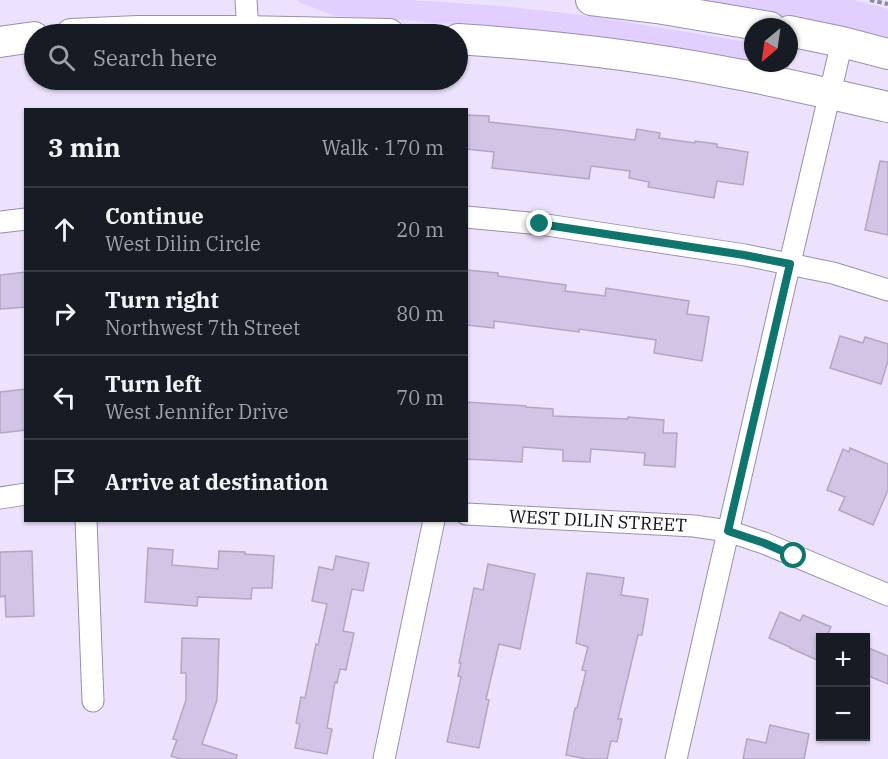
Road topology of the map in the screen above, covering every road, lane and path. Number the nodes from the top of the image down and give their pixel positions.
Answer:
1 (246, 0) edge
2 (591, 0) edge
3 (870, 0) edge
4 (888, 4) edge
5 (744, 23) edge
6 (248, 24) edge
7 (798, 33) edge
8 (24, 38) edge
9 (468, 40) edge
10 (0, 42) edge
11 (842, 42) junction
12 (888, 54) edge
13 (830, 94) junction
14 (888, 107) edge
15 (468, 217) edge
16 (24, 219) edge
17 (0, 222) edge
18 (790, 264) junction
19 (888, 290) edge
20 (24, 494) edge
21 (0, 498) edge
22 (468, 514) edge
23 (86, 522) edge
24 (434, 522) edge
25 (728, 531) junction
26 (888, 595) edge
27 (93, 701) dead end
28 (384, 759) edge
29 (676, 759) edge

1 - 6 street
2 - 5 main road
3 - 4 path
7 - 11 main road
8 - 10 main road
9 - 13 main road
11 - 12 main road
11 - 13 street
13 - 14 main road
13 - 18 street
15 - 18 street
16 - 17 street
18 - 19 street
18 - 25 street
20 - 21 street
22 - 25 street, WEST DILIN STREET
23 - 27 street
24 - 28 street
25 - 26 street, WEST DILIN STREET
25 - 29 street

